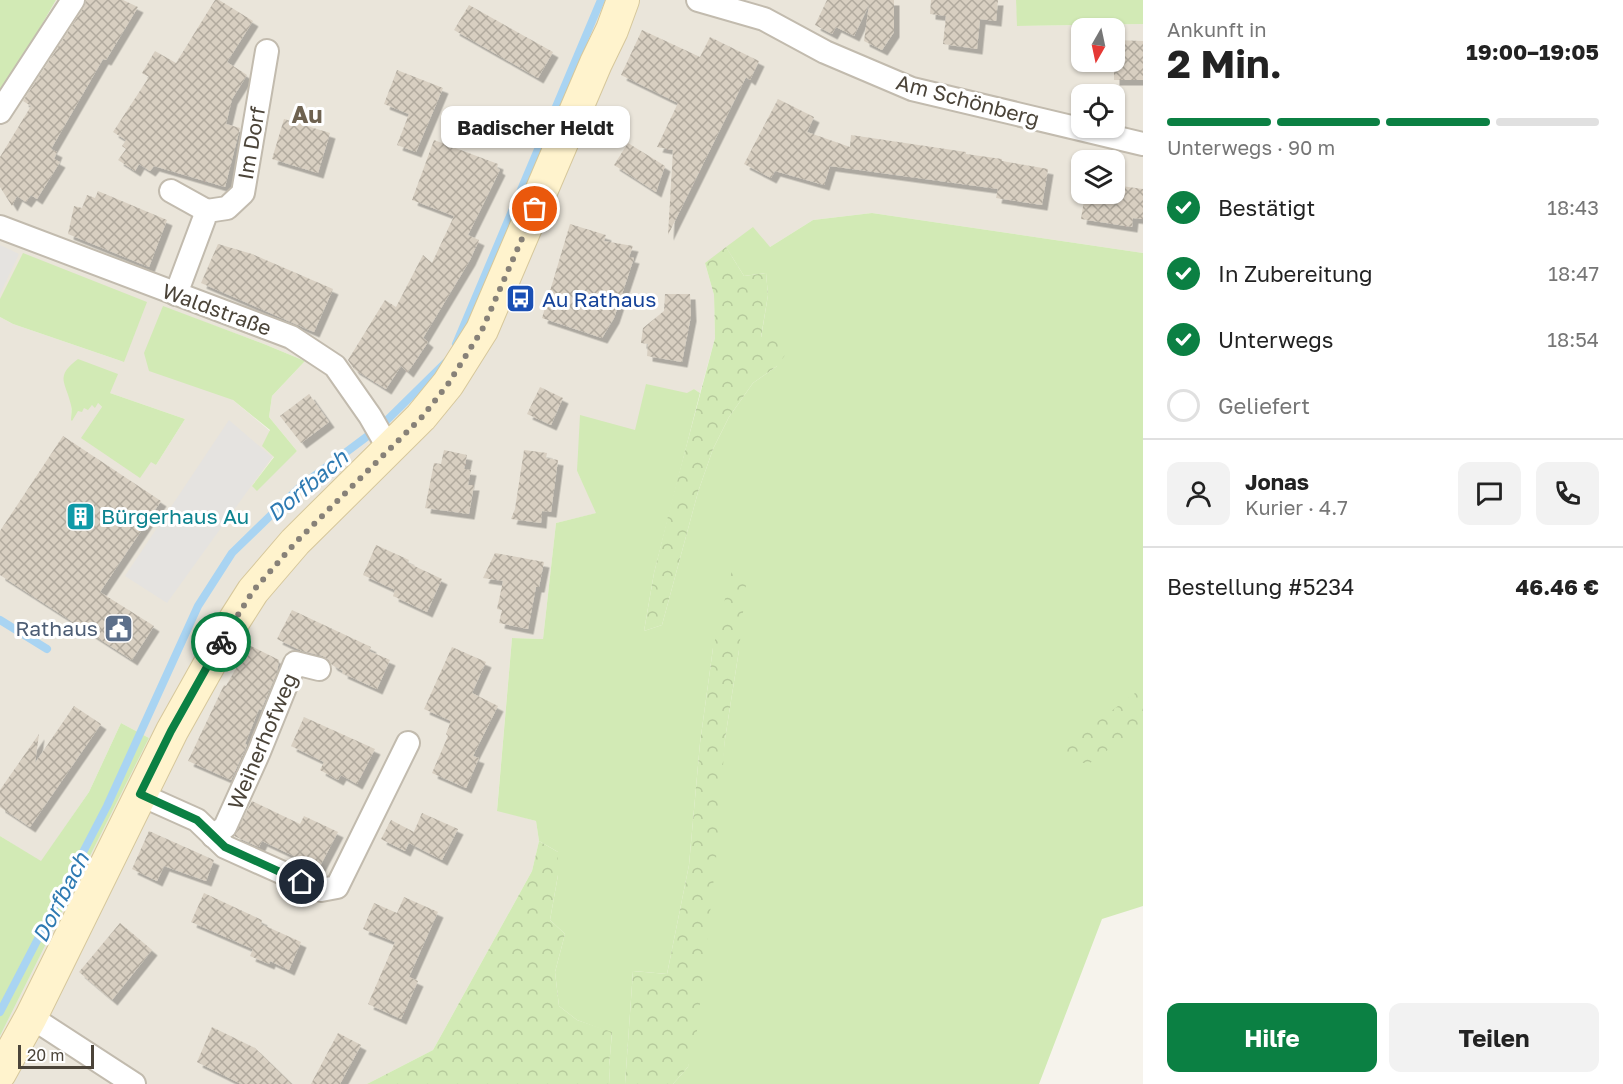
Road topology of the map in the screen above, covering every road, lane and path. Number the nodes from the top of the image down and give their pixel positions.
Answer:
1 (73, 0) edge
2 (623, 0) edge
3 (698, 0) edge
4 (267, 51) dead end
5 (0, 112) edge
6 (1143, 144) edge
7 (171, 191) dead end
8 (207, 211) junction
9 (0, 228) edge
10 (176, 294) junction
11 (387, 444) junction
12 (319, 669) dead end
13 (408, 743) dead end
14 (140, 794) junction
15 (213, 836) junction
16 (31, 1017) junction
17 (0, 1073) edge
18 (134, 1084) edge

1 - 5 street
2 - 11 main road
3 - 6 street, Am Schönberg
4 - 8 street, Im Dorf
7 - 8 street
8 - 10 street
9 - 10 street, Waldstraße
10 - 11 street, Waldstraße
11 - 14 main road
12 - 15 street, Weiherhofweg
13 - 15 street, Weiherhofweg
14 - 15 street, Weiherhofweg
14 - 16 main road
16 - 17 main road
16 - 18 street

